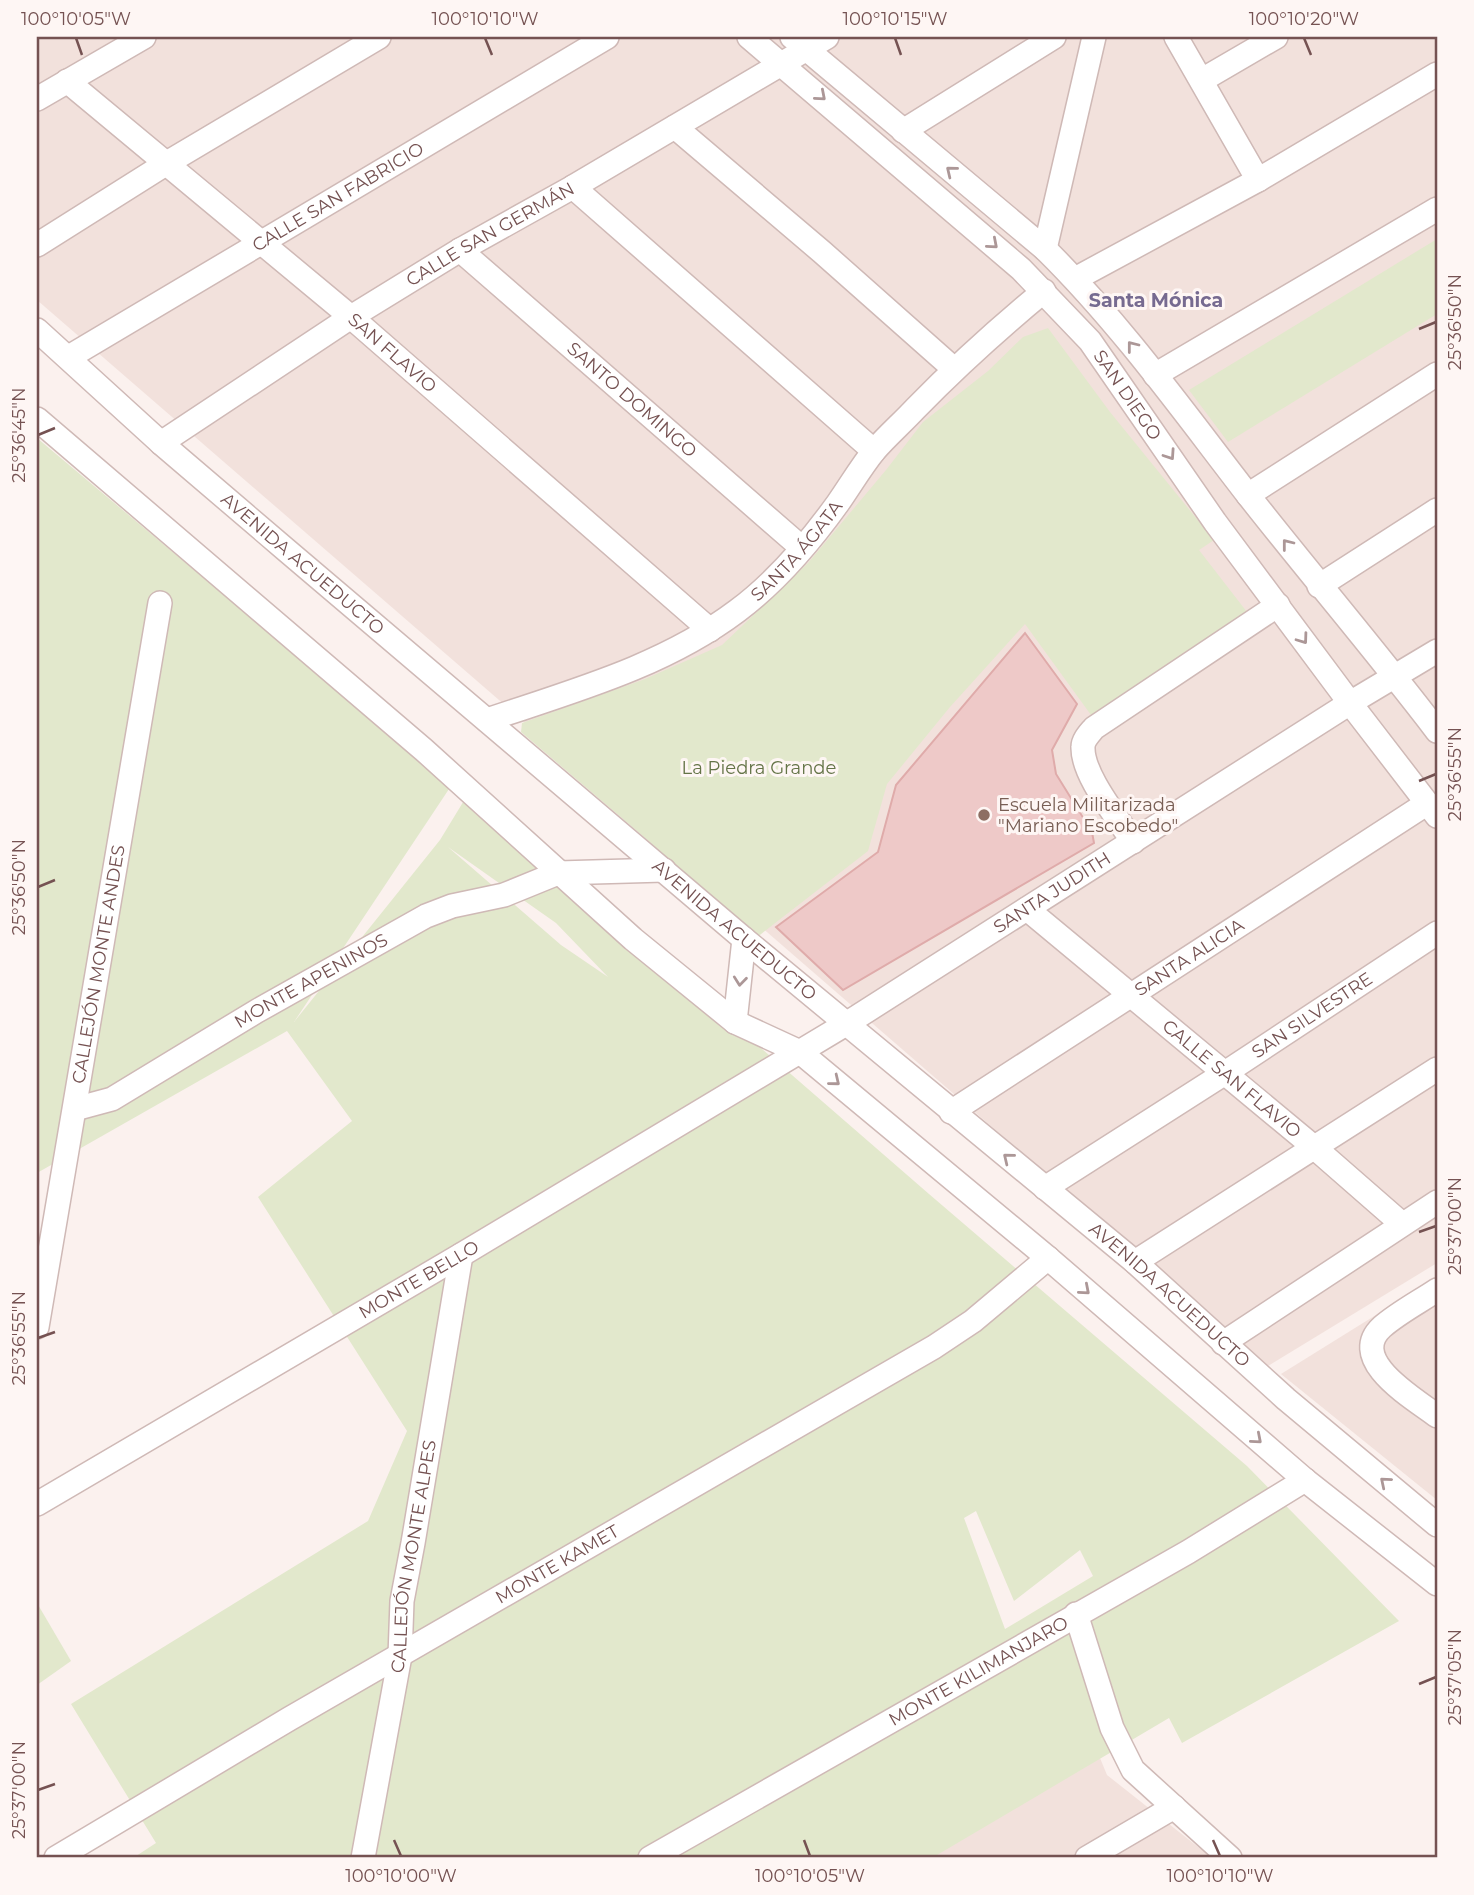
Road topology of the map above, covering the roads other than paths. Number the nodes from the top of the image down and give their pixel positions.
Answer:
1 (144, 37) edge
2 (379, 37) edge
3 (607, 37) edge
4 (749, 37) edge
5 (827, 37) edge
6 (1054, 37) edge
7 (1094, 37) edge
8 (1177, 37) edge
9 (1276, 37) edge
10 (800, 43) edge
11 (782, 63) junction
12 (1437, 74) edge
13 (1202, 80) junction
14 (67, 81) junction
15 (37, 99) edge
16 (675, 127) junction
17 (903, 131) junction
18 (167, 163) junction
19 (1258, 180) junction
20 (573, 187) junction
21 (1437, 209) edge
22 (260, 242) junction
23 (37, 244) edge
24 (1045, 249) junction
25 (460, 250) junction
26 (1075, 279) junction
27 (1044, 291) junction
28 (351, 317) junction
29 (37, 330) edge
30 (69, 357) junction
31 (954, 369) junction
32 (1437, 374) edge
33 (1155, 375) junction
34 (37, 419) edge
35 (161, 443) junction
36 (874, 451) junction
37 (1248, 495) junction
38 (1437, 510) edge
39 (802, 548) junction
40 (1319, 586) junction
41 (160, 603) dead end
42 (1279, 605) junction
43 (710, 630) junction
44 (1437, 651) edge
45 (1396, 677) junction
46 (1350, 703) junction
47 (487, 720) junction
48 (1437, 731) edge
49 (1432, 810) edge
50 (1133, 842) junction
51 (664, 870) junction
52 (558, 873) junction
53 (1027, 909) junction
54 (1437, 933) edge
55 (744, 939) junction
56 (1131, 996) junction
57 (735, 1022) junction
58 (846, 1024) junction
59 (800, 1052) junction
60 (1437, 1069) edge
61 (1225, 1073) junction
62 (75, 1109) junction
63 (951, 1112) junction
64 (1315, 1148) junction
65 (1045, 1188) junction
66 (1437, 1202) edge
67 (1402, 1224) junction
68 (461, 1255) junction
69 (1048, 1258) junction
70 (1135, 1262) junction
71 (1437, 1290) edge
72 (37, 1327) edge
73 (1223, 1343) junction
74 (1437, 1416) edge
75 (1305, 1480) junction
76 (37, 1504) edge
77 (1437, 1525) edge
78 (1437, 1584) edge
79 (1076, 1614) junction
80 (400, 1656) junction
81 (1174, 1807) junction
82 (56, 1858) edge
83 (363, 1858) edge
84 (650, 1858) edge
85 (1087, 1858) edge
86 (1230, 1858) edge

1 - 14 street
2 - 18 street
3 - 22 street, CALLE SAN FABRICIO
4 - 11 street, SAN DIEGO
5 - 10 street, CALLE SAN GERMÁN
6 - 17 street
7 - 24 street
8 - 13 street
9 - 13 street
10 - 11 street, CALLE SAN GERMÁN
10 - 17 street, SAN DIEGO
11 - 16 street, CALLE SAN GERMÁN
11 -> 27 street, SAN DIEGO
12 - 19 street
13 - 19 street
14 - 15 street
14 - 18 street, SAN FLAVIO
16 - 20 street, CALLE SAN GERMÁN
16 - 31 street
24 -> 17 street, SAN DIEGO
18 - 22 street, SAN FLAVIO
18 - 23 street
19 - 26 street
20 - 25 street, CALLE SAN GERMÁN
20 - 36 street
21 - 33 street
22 - 28 street, SAN FLAVIO
22 - 30 street, CALLE SAN FABRICIO
24 - 26 street, SAN DIEGO
25 - 28 street, CALLE SAN GERMÁN
25 - 39 street, SANTO DOMINGO
33 -> 26 street, SAN DIEGO
27 - 31 street, SANTA ÁGATA
27 -> 42 street, SAN DIEGO
28 - 35 street, CALLE SAN GERMÁN
28 - 43 street, SAN FLAVIO
29 - 30 street, AVENIDA ACUEDUCTO
30 - 35 street, AVENIDA ACUEDUCTO
31 - 36 street, SANTA ÁGATA
32 - 37 street
33 - 37 street, SAN DIEGO
34 - 52 street
35 - 47 street, AVENIDA ACUEDUCTO
36 - 39 street, SANTA ÁGATA
40 -> 37 street, SAN DIEGO
38 - 40 street
39 - 43 street, SANTA ÁGATA
40 - 45 street, SAN DIEGO
41 - 62 street, CALLEJÓN MONTE ANDES
42 -> 46 street, SAN DIEGO
42 - 50 street
43 - 47 street, SANTA ÁGATA
44 - 45 street, SANTA JUDITH
45 - 46 street, SANTA JUDITH
45 - 48 street, SAN DIEGO
46 - 49 street, SAN DIEGO
46 - 50 street, SANTA JUDITH
47 - 51 street, AVENIDA ACUEDUCTO
49 - 56 street, SANTA ALICIA
50 - 53 street, SANTA JUDITH
51 - 52 street
51 - 55 street, AVENIDA ACUEDUCTO
52 - 57 street
52 - 62 street, MONTE APENINOS
53 - 56 street, CALLE SAN FLAVIO
53 - 58 street, SANTA JUDITH
54 - 61 street, SAN SILVESTRE
55 -> 57 street
55 - 58 street, AVENIDA ACUEDUCTO
56 - 61 street, CALLE SAN FLAVIO
56 - 63 street, SANTA ALICIA
57 - 59 street
58 - 59 street, SANTA JUDITH
58 - 63 street, AVENIDA ACUEDUCTO
59 - 68 street, MONTE BELLO
59 -> 69 street
60 - 64 street
61 - 64 street, CALLE SAN FLAVIO
61 - 65 street, SAN SILVESTRE
62 - 72 street, CALLEJÓN MONTE ANDES
65 -> 63 street, AVENIDA ACUEDUCTO
64 - 67 street, CALLE SAN FLAVIO
64 - 70 street
65 - 70 street, AVENIDA ACUEDUCTO
66 - 67 street
67 - 73 street
68 - 76 street, MONTE BELLO
68 - 80 street, CALLEJÓN MONTE ALPES
69 -> 75 street
69 - 80 street, MONTE KAMET
70 - 73 street, AVENIDA ACUEDUCTO
71 - 74 street
77 -> 73 street, AVENIDA ACUEDUCTO
75 - 78 street
75 - 79 street, MONTE KILIMANJARO
79 - 81 street
79 - 84 street, MONTE KILIMANJARO
80 - 82 street, MONTE KAMET
80 - 83 street, CALLEJÓN MONTE ALPES
81 - 85 street
81 - 86 street

